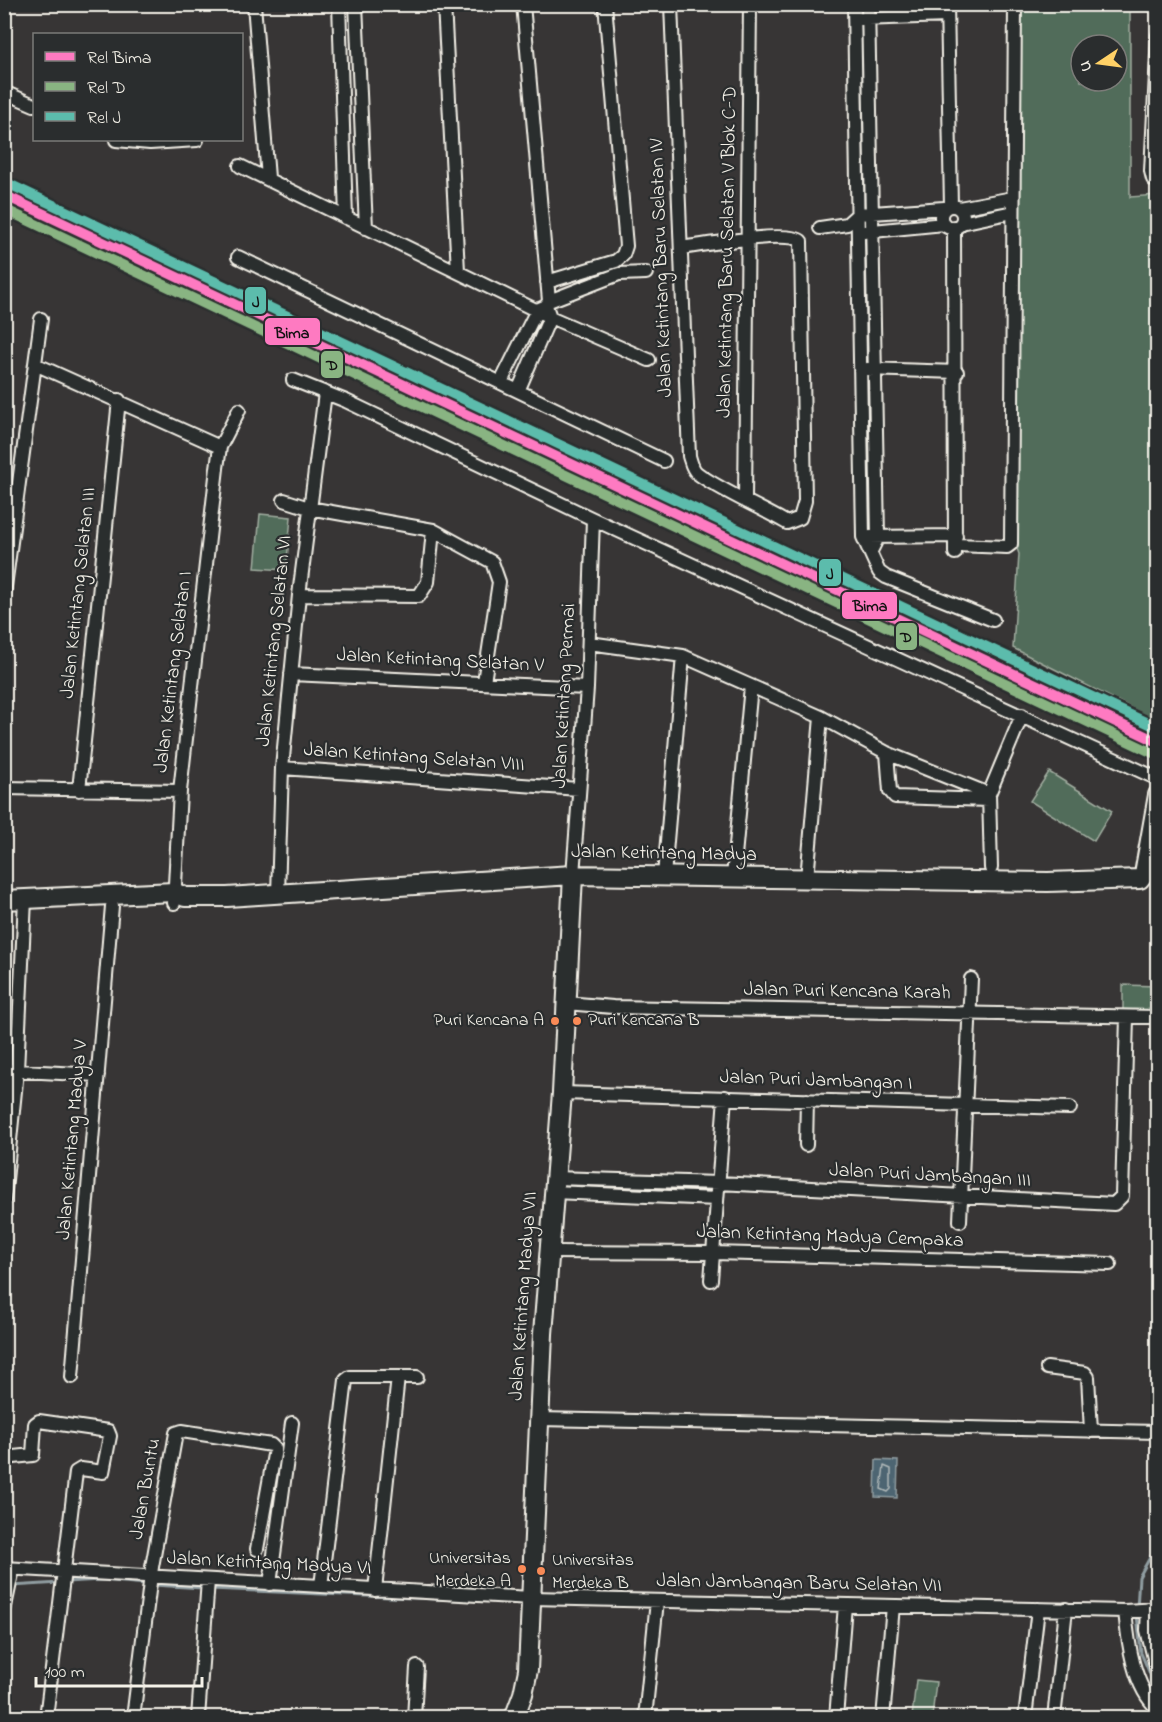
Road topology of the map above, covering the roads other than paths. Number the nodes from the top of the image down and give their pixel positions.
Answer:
1 (254, 4) edge
2 (339, 4) edge
3 (357, 4) edge
4 (444, 4) edge
5 (523, 4) edge
6 (605, 4) edge
7 (671, 4) edge
8 (750, 4) edge
9 (854, 4) edge
10 (868, 4) edge
11 (1015, 4) edge
12 (947, 10) edge
13 (854, 19) junction
14 (868, 20) junction
15 (1158, 34) edge
16 (4, 92) edge
17 (33, 105) edge
18 (127, 141) edge
19 (181, 141) edge
20 (240, 166) dead end
21 (268, 178) junction
22 (1158, 183) edge
23 (4, 192) edge
24 (1013, 198) junction
25 (4, 199) edge
26 (952, 207) junction
27 (1013, 212) junction
28 (871, 213) junction
29 (858, 214) junction
30 (346, 218) junction
31 (847, 224) junction
32 (953, 225) junction
33 (366, 228) junction
34 (820, 228) dead end
35 (865, 232) junction
36 (747, 239) junction
37 (681, 248) junction
38 (238, 257) dead end
39 (458, 271) junction
40 (646, 273) dead end
41 (547, 282) junction
42 (170, 283) dead end
43 (251, 309) dead end
44 (545, 309) junction
45 (41, 320) dead end
46 (649, 360) dead end
47 (35, 364) junction
48 (860, 369) junction
49 (875, 369) junction
50 (957, 372) junction
51 (292, 380) dead end
52 (501, 382) junction
53 (518, 391) junction
54 (325, 393) junction
55 (119, 400) junction
56 (239, 410) dead end
57 (220, 447) junction
58 (663, 461) dead end
59 (745, 499) junction
60 (284, 500) dead end
61 (309, 508) junction
62 (593, 519) junction
63 (434, 530) junction
64 (863, 537) junction
65 (878, 537) junction
66 (956, 544) junction
67 (871, 551) junction
68 (5, 590) edge
69 (299, 595) junction
70 (993, 620) dead end
71 (589, 643) junction
72 (683, 656) junction
73 (291, 674) junction
74 (484, 682) junction
75 (751, 687) junction
76 (587, 688) junction
77 (1022, 715) junction
78 (820, 717) junction
79 (887, 753) junction
80 (282, 768) junction
81 (1158, 779) edge
82 (4, 788) edge
83 (579, 789) junction
84 (79, 790) junction
85 (180, 791) junction
86 (1158, 795) edge
87 (989, 797) junction
88 (990, 868) dead end
89 (573, 875) junction
90 (664, 876) junction
91 (733, 877) junction
92 (807, 879) junction
93 (278, 894) junction
94 (178, 897) junction
95 (4, 900) edge
96 (25, 905) junction
97 (112, 906) junction
98 (4, 911) edge
99 (971, 979) dead end
100 (566, 1003) junction
101 (970, 1014) junction
102 (1127, 1017) junction
103 (1158, 1017) edge
104 (11, 1071) edge
105 (98, 1075) junction
106 (562, 1093) junction
107 (725, 1097) junction
108 (807, 1100) junction
109 (966, 1105) junction
110 (1070, 1108) dead end
111 (806, 1145) dead end
112 (606, 1179) junction
113 (718, 1183) junction
114 (554, 1185) junction
115 (606, 1193) junction
116 (961, 1198) junction
117 (717, 1199) junction
118 (4, 1200) edge
119 (960, 1221) dead end
120 (550, 1252) junction
121 (713, 1253) junction
122 (1110, 1264) dead end
123 (711, 1281) dead end
124 (1047, 1368) dead end
125 (72, 1377) dead end
126 (398, 1377) junction
127 (417, 1377) dead end
128 (539, 1419) junction
129 (292, 1423) dead end
130 (1091, 1431) junction
131 (1158, 1432) edge
132 (4, 1458) edge
133 (257, 1549) dead end
134 (9, 1572) edge
135 (65, 1579) junction
136 (150, 1584) junction
137 (270, 1584) junction
138 (321, 1586) junction
139 (207, 1588) junction
140 (375, 1590) junction
141 (531, 1604) junction
142 (845, 1605) junction
143 (657, 1606) junction
144 (893, 1606) junction
145 (1146, 1608) edge
146 (1038, 1609) junction
147 (1066, 1609) junction
148 (4, 1611) edge
149 (417, 1667) dead end
150 (1158, 1674) edge
151 (1158, 1709) edge
152 (46, 1718) edge
153 (133, 1718) edge
154 (198, 1718) edge
155 (414, 1718) edge
156 (514, 1718) edge
157 (645, 1718) edge
158 (836, 1718) edge
159 (882, 1718) edge
160 (1025, 1718) edge
161 (1054, 1718) edge

1 - 21 street
2 - 30 street
3 - 33 street
4 - 39 street
5 - 41 street
6 - 41 street
7 - 37 street, Jalan Ketintang Baru Selatan IV
8 - 36 street, Jalan Ketintang Baru Selatan V Blok C-D
9 - 13 street
10 - 14 street
11 - 24 street
12 - 14 street
12 - 26 street
13 - 14 street
13 - 29 street
14 - 28 street
15 - 22 street
16 - 17 street
18 - 19 street
20 - 21 street
21 - 30 street
23 - 43 street
24 - 26 street
24 - 27 street
25 - 42 street
26 - 28 street
26 - 32 street
26 - 32 street
27 - 32 street
27 - 66 street
28 - 29 street
28 - 35 street
29 - 31 street
29 - 35 street
30 - 33 street
31 - 34 street
31 - 35 street
32 - 35 street
32 - 50 street
33 - 39 street
35 - 48 street
35 - 49 street
36 - 37 street
36 - 59 street, Jalan Ketintang Baru Selatan V Blok C-D
36 - 59 street, Jalan Ketintang Baru Selatan IV
37 - 59 street, Jalan Ketintang Baru Selatan IV
38 - 52 street
39 - 44 street
40 - 44 street
41 - 44 street
44 - 46 street
44 - 52 street
44 - 53 street
45 - 47 street
47 - 55 street
47 - 68 street
48 - 49 street
48 - 64 street
49 - 50 street
49 - 65 street
50 - 66 street
51 - 54 street
52 - 53 street
53 - 58 street
54 - 61 street, Jalan Ketintang Selatan VI
54 - 62 street
55 - 57 street
55 - 84 street, Jalan Ketintang Selatan III
56 - 57 street
57 - 85 street, Jalan Ketintang Selatan I
60 - 61 street
61 - 63 street
61 - 69 street, Jalan Ketintang Selatan VI
62 - 71 street, Jalan Ketintang Permai
62 - 77 street
63 - 69 street
63 - 74 street
64 - 65 street
64 - 67 street
65 - 66 street
65 - 67 street
67 - 70 street
69 - 73 street, Jalan Ketintang Selatan VI
71 - 72 street
71 - 76 street, Jalan Ketintang Permai
72 - 75 street
72 - 90 street
73 - 74 street, Jalan Ketintang Selatan V
73 - 80 street, Jalan Ketintang Selatan VI
74 - 76 street, Jalan Ketintang Selatan V
75 - 78 street
75 - 91 street
76 - 83 street, Jalan Ketintang Permai
77 - 81 street
77 - 87 street
78 - 79 street
78 - 92 street
79 - 87 street
79 - 87 street
80 - 83 street, Jalan Ketintang Selatan VIII
80 - 93 street, Jalan Ketintang Selatan VI
82 - 84 street
83 - 89 street, Jalan Ketintang Permai
84 - 85 street
85 - 94 street, Jalan Ketintang Selatan I
86 - 92 street, Jalan Ketintang Madya
87 - 88 street
89 - 90 street, Jalan Ketintang Madya
89 - 93 street, Jalan Ketintang Madya
89 - 100 street, Jalan Ketintang Madya VII
90 - 91 street, Jalan Ketintang Madya
91 - 92 street, Jalan Ketintang Madya
93 - 94 street, Jalan Ketintang Madya
94 - 96 street, Jalan Ketintang Madya
94 - 97 street, Jalan Ketintang Madya
95 - 96 street, Jalan Ketintang Madya
96 - 97 street, Jalan Ketintang Madya
96 - 98 street, Jalan Ketintang Madya
96 - 104 street
97 - 105 street, Jalan Ketintang Madya V
99 - 101 street
100 - 101 street, Jalan Puri Kencana Karah
100 - 106 street, Jalan Ketintang Madya VII
101 - 102 street, Jalan Puri Kencana Karah
101 - 109 street
102 - 103 street, Jalan Puri Kencana Karah
102 - 116 street, Jalan Puri Jambangan III
104 - 105 street
104 - 118 street
105 - 125 street, Jalan Ketintang Madya V
106 - 107 street, Jalan Puri Jambangan I
106 - 114 street, Jalan Ketintang Madya VII
107 - 108 street, Jalan Puri Jambangan I
107 - 113 street
108 - 109 street, Jalan Puri Jambangan I
108 - 111 street
109 - 110 street, Jalan Puri Jambangan I
109 - 116 street
112 - 113 street, Jalan Puri Jambangan III
112 - 114 street, Jalan Puri Jambangan III
112 - 115 street
113 - 116 street, Jalan Puri Jambangan III
113 - 117 street
114 - 115 street
114 - 120 street, Jalan Ketintang Madya VII
115 - 117 street
116 - 119 street
117 - 121 street
120 - 121 street, Jalan Ketintang Madya Cempaka
120 - 128 street, Jalan Ketintang Madya VII
121 - 122 street, Jalan Ketintang Madya Cempaka
121 - 123 street
124 - 130 street
126 - 127 street
126 - 138 street
126 - 140 street
128 - 130 street
128 - 141 street, Jalan Ketintang Madya VII
129 - 137 street
130 - 131 street
132 - 135 street
133 - 136 street, Jalan Buntu
134 - 135 street, Jalan Ketintang Madya VI
134 - 148 street
135 - 136 street, Jalan Ketintang Madya VI
135 - 152 street
136 - 139 street, Jalan Ketintang Madya VI
136 - 153 street
137 - 138 street, Jalan Ketintang Madya VI
137 - 139 street, Jalan Ketintang Madya VI
138 - 140 street, Jalan Ketintang Madya VI
139 - 154 street
140 - 141 street, Jalan Ketintang Madya VI
141 - 143 street, Jalan Jambangan Baru Selatan VII
141 - 156 street, Jalan Ketintang Madya VII
142 - 143 street, Jalan Jambangan Baru Selatan VII
142 - 144 street, Jalan Jambangan Baru Selatan VII
142 - 158 street
143 - 157 street
144 - 146 street, Jalan Jambangan Baru Selatan VII
144 - 159 street
145 - 147 street, Jalan Jambangan Baru Selatan VII
145 - 150 street
145 - 151 street
146 - 147 street, Jalan Jambangan Baru Selatan VII
146 - 160 street
147 - 161 street
149 - 155 street

